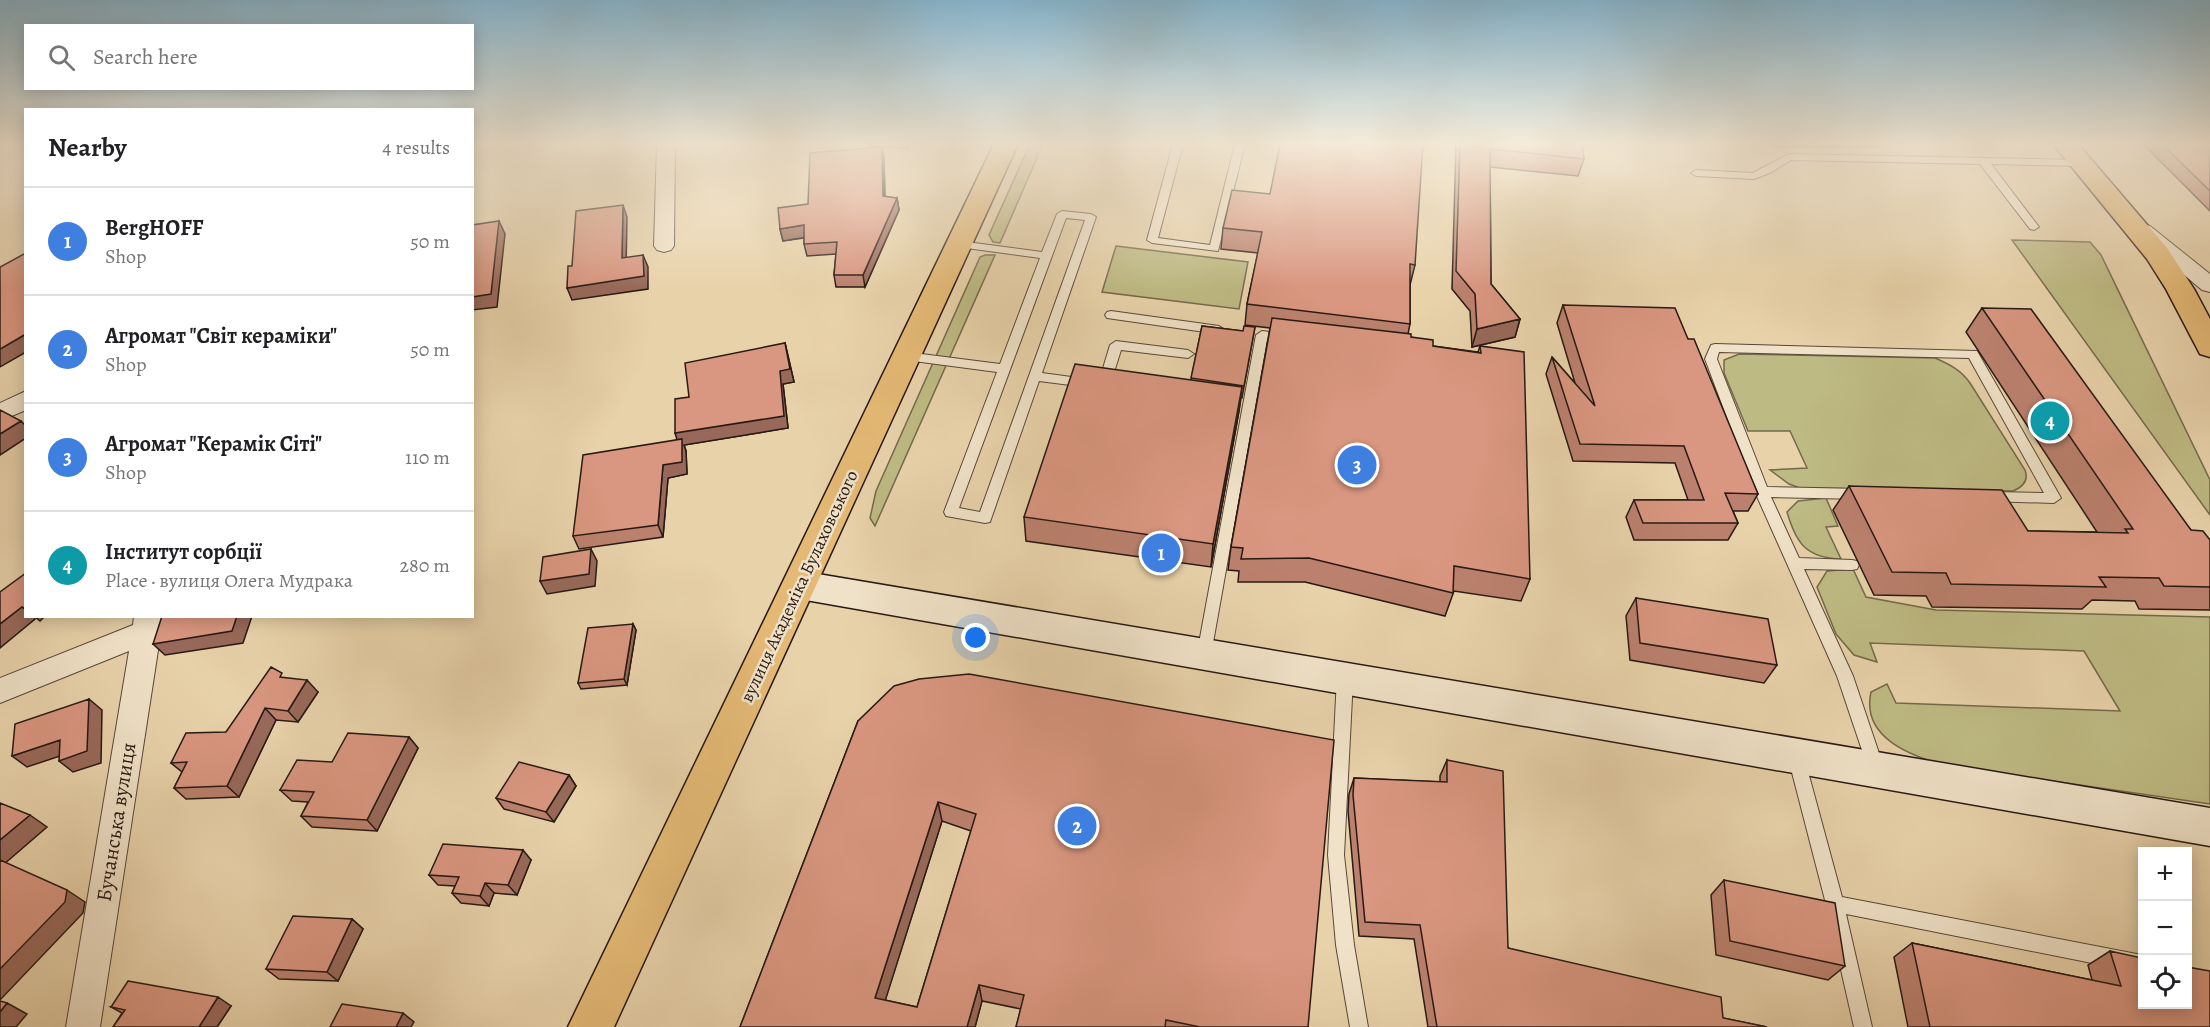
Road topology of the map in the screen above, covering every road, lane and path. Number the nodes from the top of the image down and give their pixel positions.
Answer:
1 (665, 192) edge
2 (983, 192) edge
3 (1165, 192) edge
4 (1228, 192) edge
5 (2007, 192) edge
6 (2107, 192) edge
7 (2131, 220) junction
8 (2034, 227) dead end
9 (959, 244) junction
10 (664, 246) dead end
11 (1047, 256) junction
12 (2210, 285) edge
13 (1111, 315) dead end
14 (1227, 331) edge
15 (1297, 339) edge
16 (2210, 347) edge
17 (1188, 354) dead end
18 (906, 356) junction
19 (1003, 369) junction
20 (1035, 376) junction
21 (24, 400) edge
22 (0, 413) edge
23 (1762, 492) junction
24 (1879, 495) edge
25 (1972, 496) edge
26 (1795, 563) junction
27 (1852, 565) dead end
28 (800, 585) junction
29 (148, 624) edge
30 (1204, 654) junction
31 (1345, 678) junction
32 (0, 691) edge
33 (1796, 755) junction
34 (1876, 768) junction
35 (2210, 826) edge
36 (1835, 904) junction
37 (2138, 963) edge
38 (600, 1025) edge
39 (83, 1027) edge
40 (1359, 1027) edge
41 (1863, 1027) edge

1 - 10 street
2 - 9 main road, вулиця Академіка Булаховського
3 - 4 lane
5 - 8 lane
6 - 7 main road
7 - 12 street
7 - 16 main road
9 - 11 lane
9 - 18 main road, вулиця Академіка Булаховського
11 - 19 lane
11 - 20 lane
13 - 14 lane
15 - 30 lane
17 - 20 lane
18 - 19 lane
18 - 28 main road, вулиця Академіка Булаховського
19 - 20 lane
21 - 22 street
23 - 24 lane
23 - 25 lane
23 - 26 lane
26 - 27 lane
26 - 34 lane
28 - 30 street
28 - 38 main road, вулиця Академіка Булаховського
29 - 32 street
29 - 39 street, Бучанська вулиця
30 - 31 street
31 - 33 street
31 - 40 lane
33 - 34 street
33 - 36 lane
34 - 35 street
36 - 37 lane
36 - 41 lane

